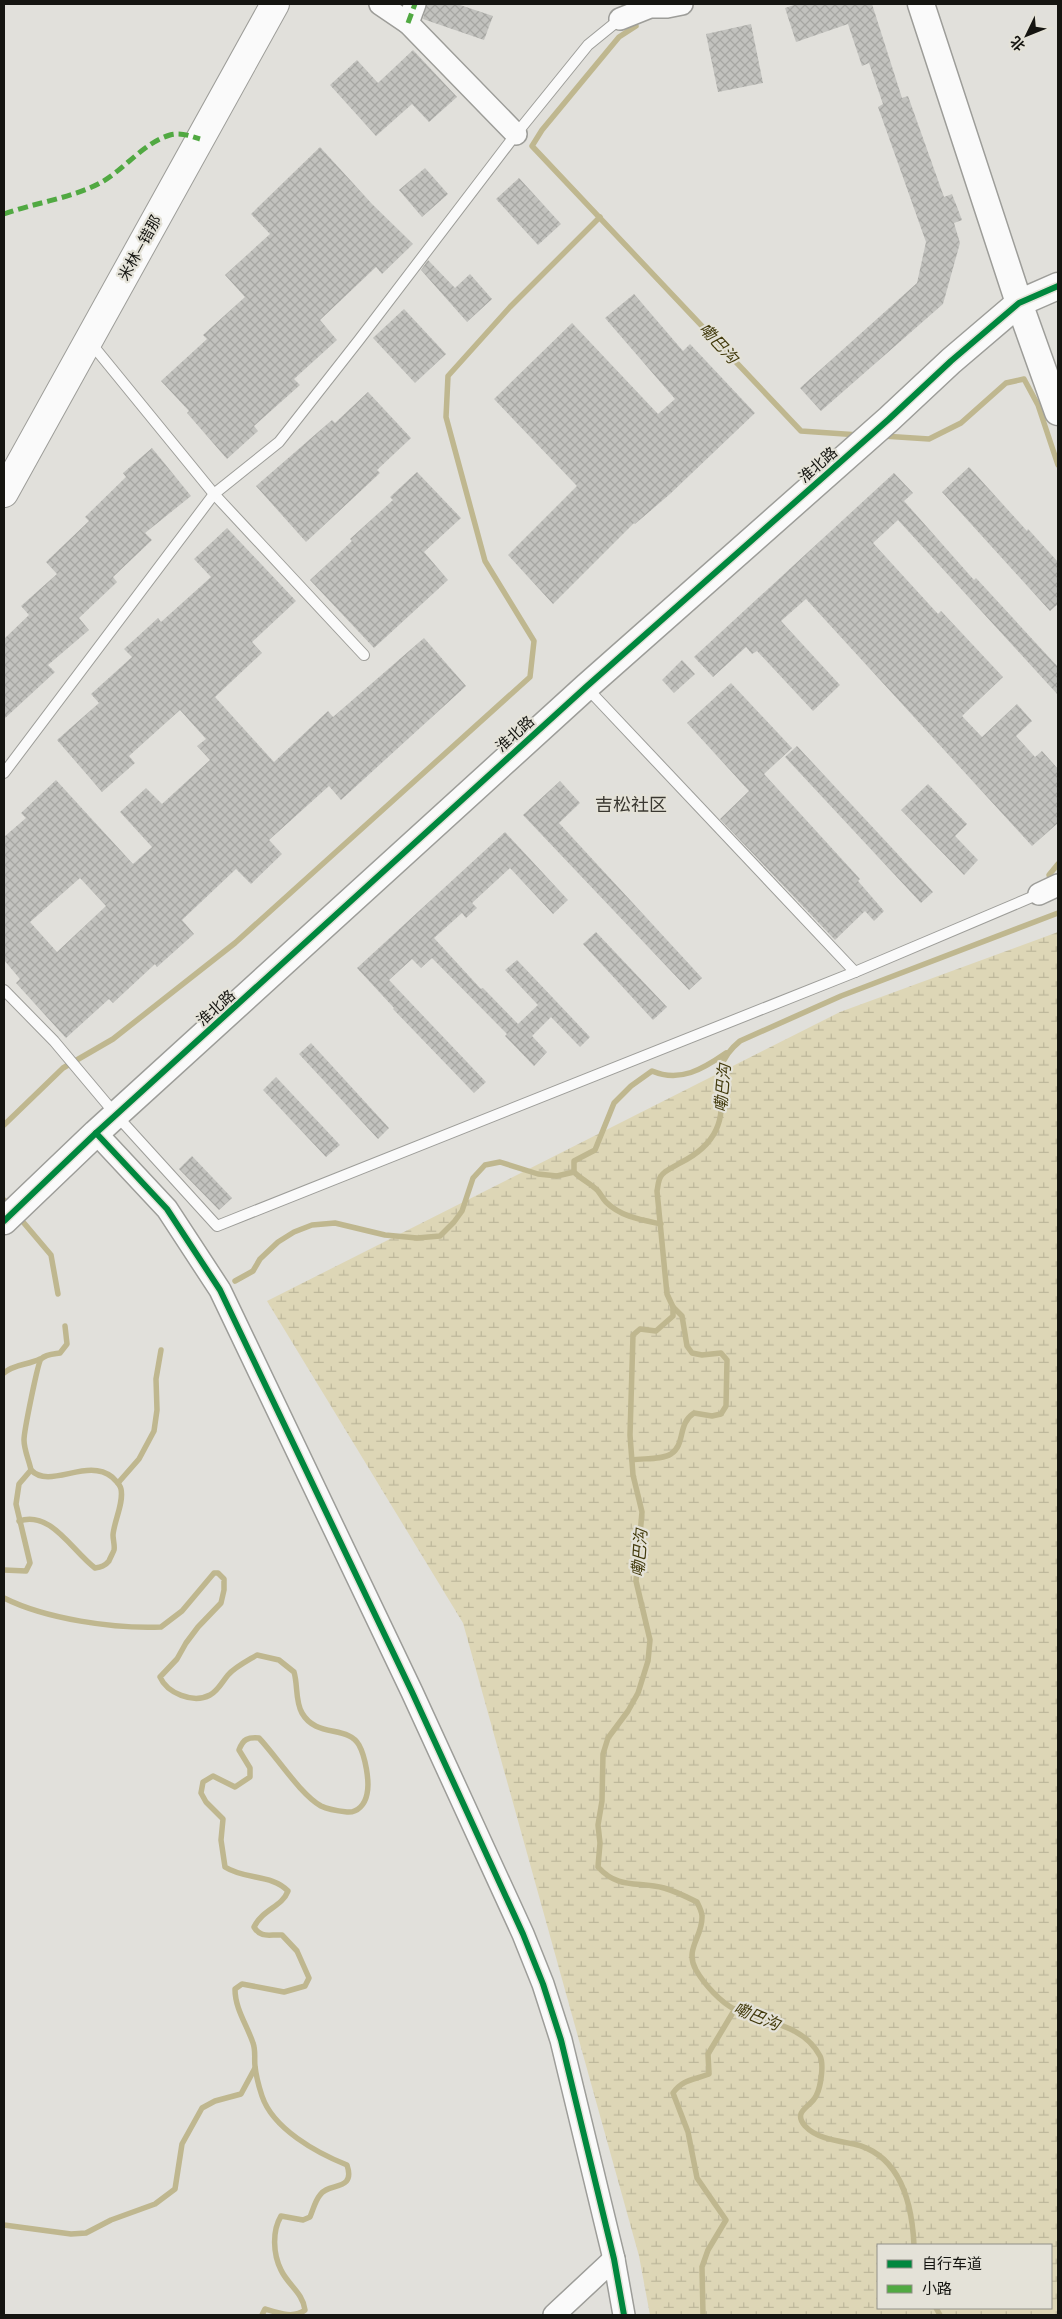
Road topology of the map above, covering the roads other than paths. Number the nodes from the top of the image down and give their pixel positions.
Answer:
1 (275, 4) edge
2 (380, 4) edge
3 (682, 4) edge
4 (921, 4) edge
5 (411, 14) edge
6 (620, 19) joint
7 (516, 134) junction
8 (1058, 286) edge
9 (1019, 303) junction
10 (89, 340) junction
11 (1058, 412) edge
12 (4, 493) edge
13 (214, 494) junction
14 (364, 655) dead end
15 (586, 687) junction
16 (4, 772) edge
17 (1049, 890) edge
18 (855, 972) junction
19 (4, 990) edge
20 (117, 1116) junction
21 (96, 1133) junction
22 (13, 1213) edge
23 (614, 2259) junction
24 (554, 2315) edge
25 (624, 2315) edge

1 - 10 highway, 米林—错那
2 - 5 street
3 - 6 street
4 - 9 street
5 - 7 street
6 - 7 lane
7 - 13 lane
8 - 9 street, 淮北路
9 - 11 street
9 - 15 street, 淮北路
10 - 12 highway, 米林—错那
10 - 13 lane
13 - 14 lane
13 - 16 lane
15 - 18 lane
15 - 20 street, 淮北路
17 - 18 lane
18 - 20 lane
19 - 20 lane
20 - 21 street, 淮北路
21 - 22 street, 淮北路
21 - 23 street
23 - 24 street
23 - 25 street

